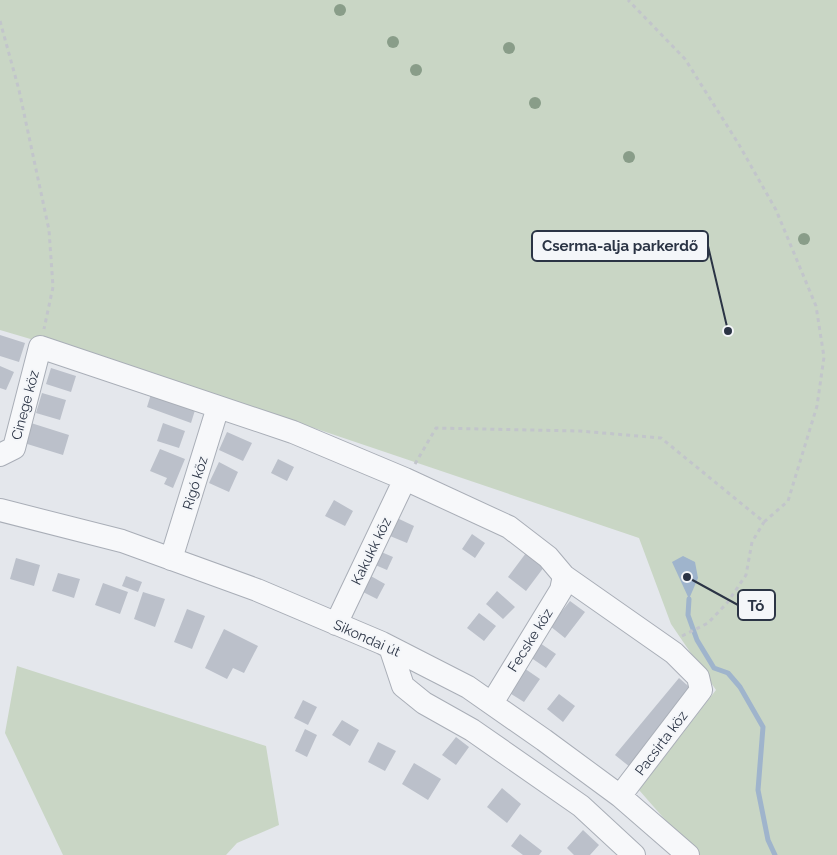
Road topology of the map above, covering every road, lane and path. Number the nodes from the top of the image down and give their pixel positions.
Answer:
1 (628, 0) edge
2 (0, 21) edge
3 (40, 347) junction
4 (218, 407) junction
5 (0, 455) edge
6 (406, 479) junction
7 (0, 510) edge
8 (764, 522) junction
9 (171, 559) junction
10 (564, 576) junction
11 (336, 624) junction
12 (693, 631) dead end
13 (390, 647) junction
14 (492, 704) junction
15 (620, 796) junction
16 (634, 855) edge
17 (688, 855) edge

1 - 8 path
2 - 3 path
3 - 4 street
3 - 5 street, Cinege köz
4 - 6 street
4 - 9 street, Rigó köz
6 - 8 path
6 - 10 street
6 - 11 street, Kakukk köz
7 - 9 street, Sikondai út
8 - 12 path
9 - 11 street, Sikondai út
10 - 14 street, Fecske köz
10 - 15 street, Pacsirta köz
11 - 13 street, Sikondai út
13 - 14 street, Sikondai út
13 - 16 street
14 - 15 street, Sikondai út
15 - 17 street, Sikondai út

